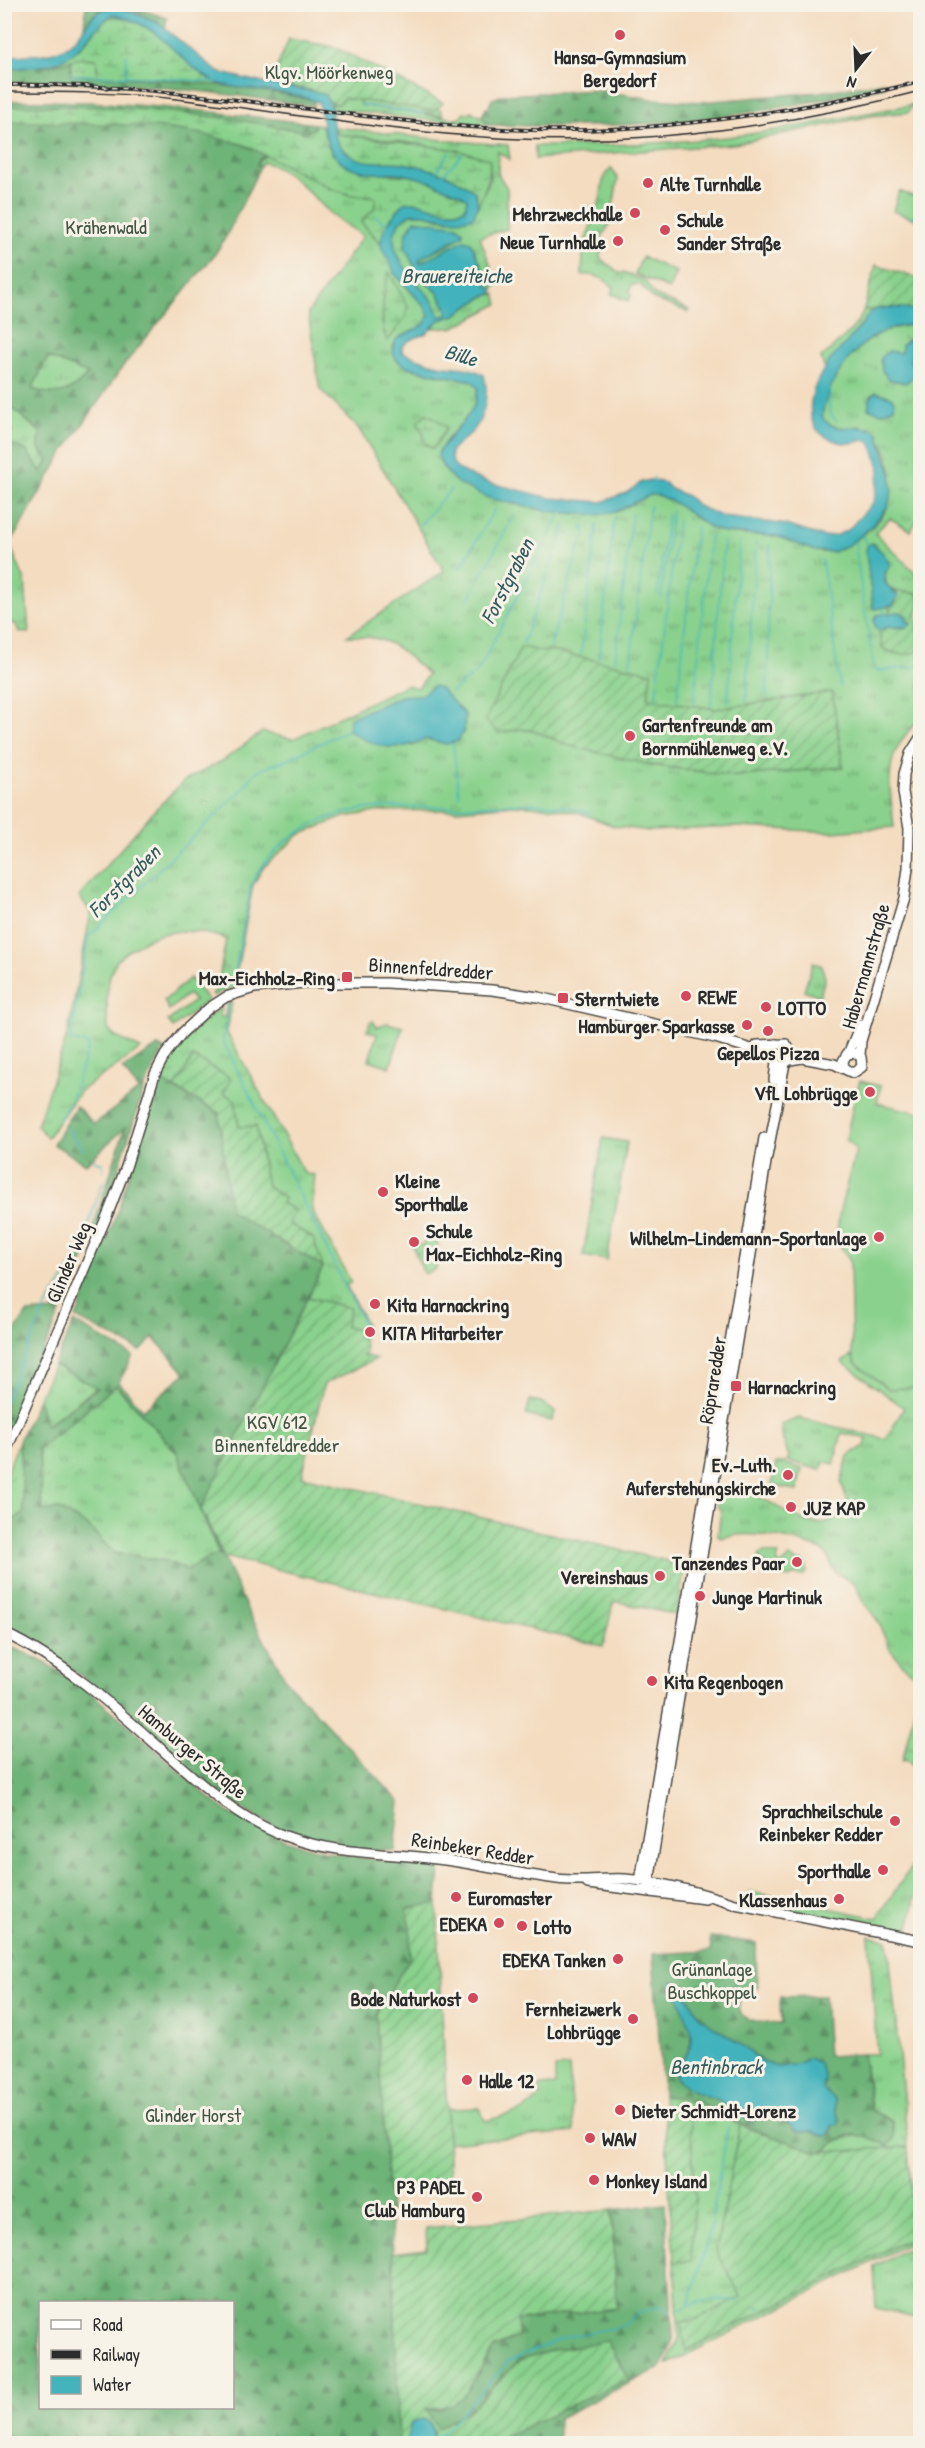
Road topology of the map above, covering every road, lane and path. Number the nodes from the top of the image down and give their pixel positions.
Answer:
1 (921, 729) edge
2 (921, 738) edge
3 (907, 837) junction
4 (906, 886) junction
5 (739, 1044) junction
6 (776, 1044) junction
7 (791, 1048) junction
8 (846, 1055) junction
9 (860, 1056) junction
10 (781, 1060) junction
11 (844, 1068) junction
12 (154, 1077) joint
13 (4, 1456) edge
14 (4, 1633) edge
15 (4, 1639) edge
16 (43, 1656) junction
17 (369, 1853) joint
18 (645, 1885) junction
19 (921, 1941) edge

1 - 3 main road, Habermannstraße
2 - 3 main road, Habermannstraße
3 - 4 main road, Habermannstraße
4 - 8 main road, Habermannstraße
4 - 9 main road, Habermannstraße
5 - 6 main road, Binnenfeldredder
5 - 10 main road, Binnenfeldredder
5 - 12 main road, Binnenfeldredder
6 - 7 main road, Binnenfeldredder
6 - 10 main road
7 - 8 main road
7 - 10 main road
8 - 9 main road
8 - 11 main road
9 - 11 main road
10 - 11 main road, Binnenfeldredder
10 - 18 main road, Röpraredder
12 - 13 main road, Glinder Weg
14 - 16 main road, Hamburger Straße
15 - 16 main road, Hamburger Straße
16 - 17 main road, Hamburger Straße
17 - 18 main road, Reinbeker Redder
18 - 19 main road, Reinbeker Redder

